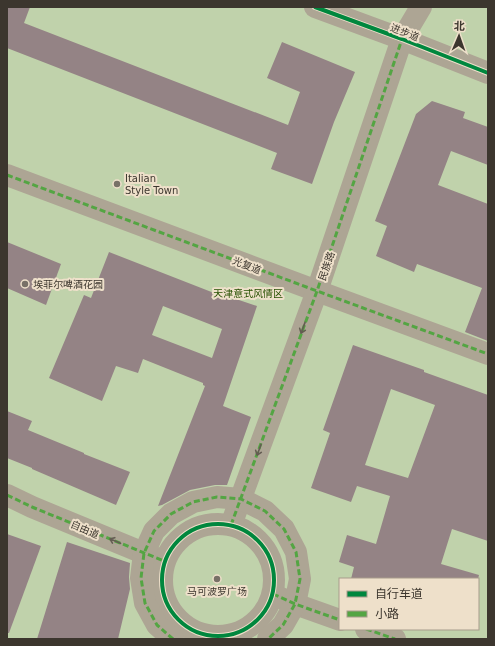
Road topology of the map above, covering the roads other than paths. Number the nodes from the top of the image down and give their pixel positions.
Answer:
1 (316, 7) edge
2 (421, 7) edge
3 (402, 39) junction
4 (488, 74) edge
5 (7, 175) edge
6 (317, 291) junction
7 (488, 354) edge
8 (7, 495) edge
9 (241, 500) junction
10 (231, 525) junction
11 (144, 553) junction
12 (164, 561) junction
13 (273, 594) junction
14 (294, 604) junction
15 (339, 620) edge
16 (369, 630) edge
17 (204, 637) edge
18 (173, 639) edge
19 (268, 639) edge
20 (395, 639) edge

1 - 3 street, 进步道
2 - 3 street, 民族路
3 - 4 street, 进步道
3 - 6 street, 民族路
5 - 6 street, 光复道
6 - 7 street, 光复道
6 -> 9 street, 民族路
11 -> 8 street, 自由道
9 - 10 street, 民族路
9 - 11 street
9 - 14 street
10 - 12 street
10 - 13 street
11 - 12 street, 自由道
11 - 18 street
12 - 17 street
13 - 14 street
13 - 17 street
14 - 15 street
14 - 19 street
16 - 20 street

